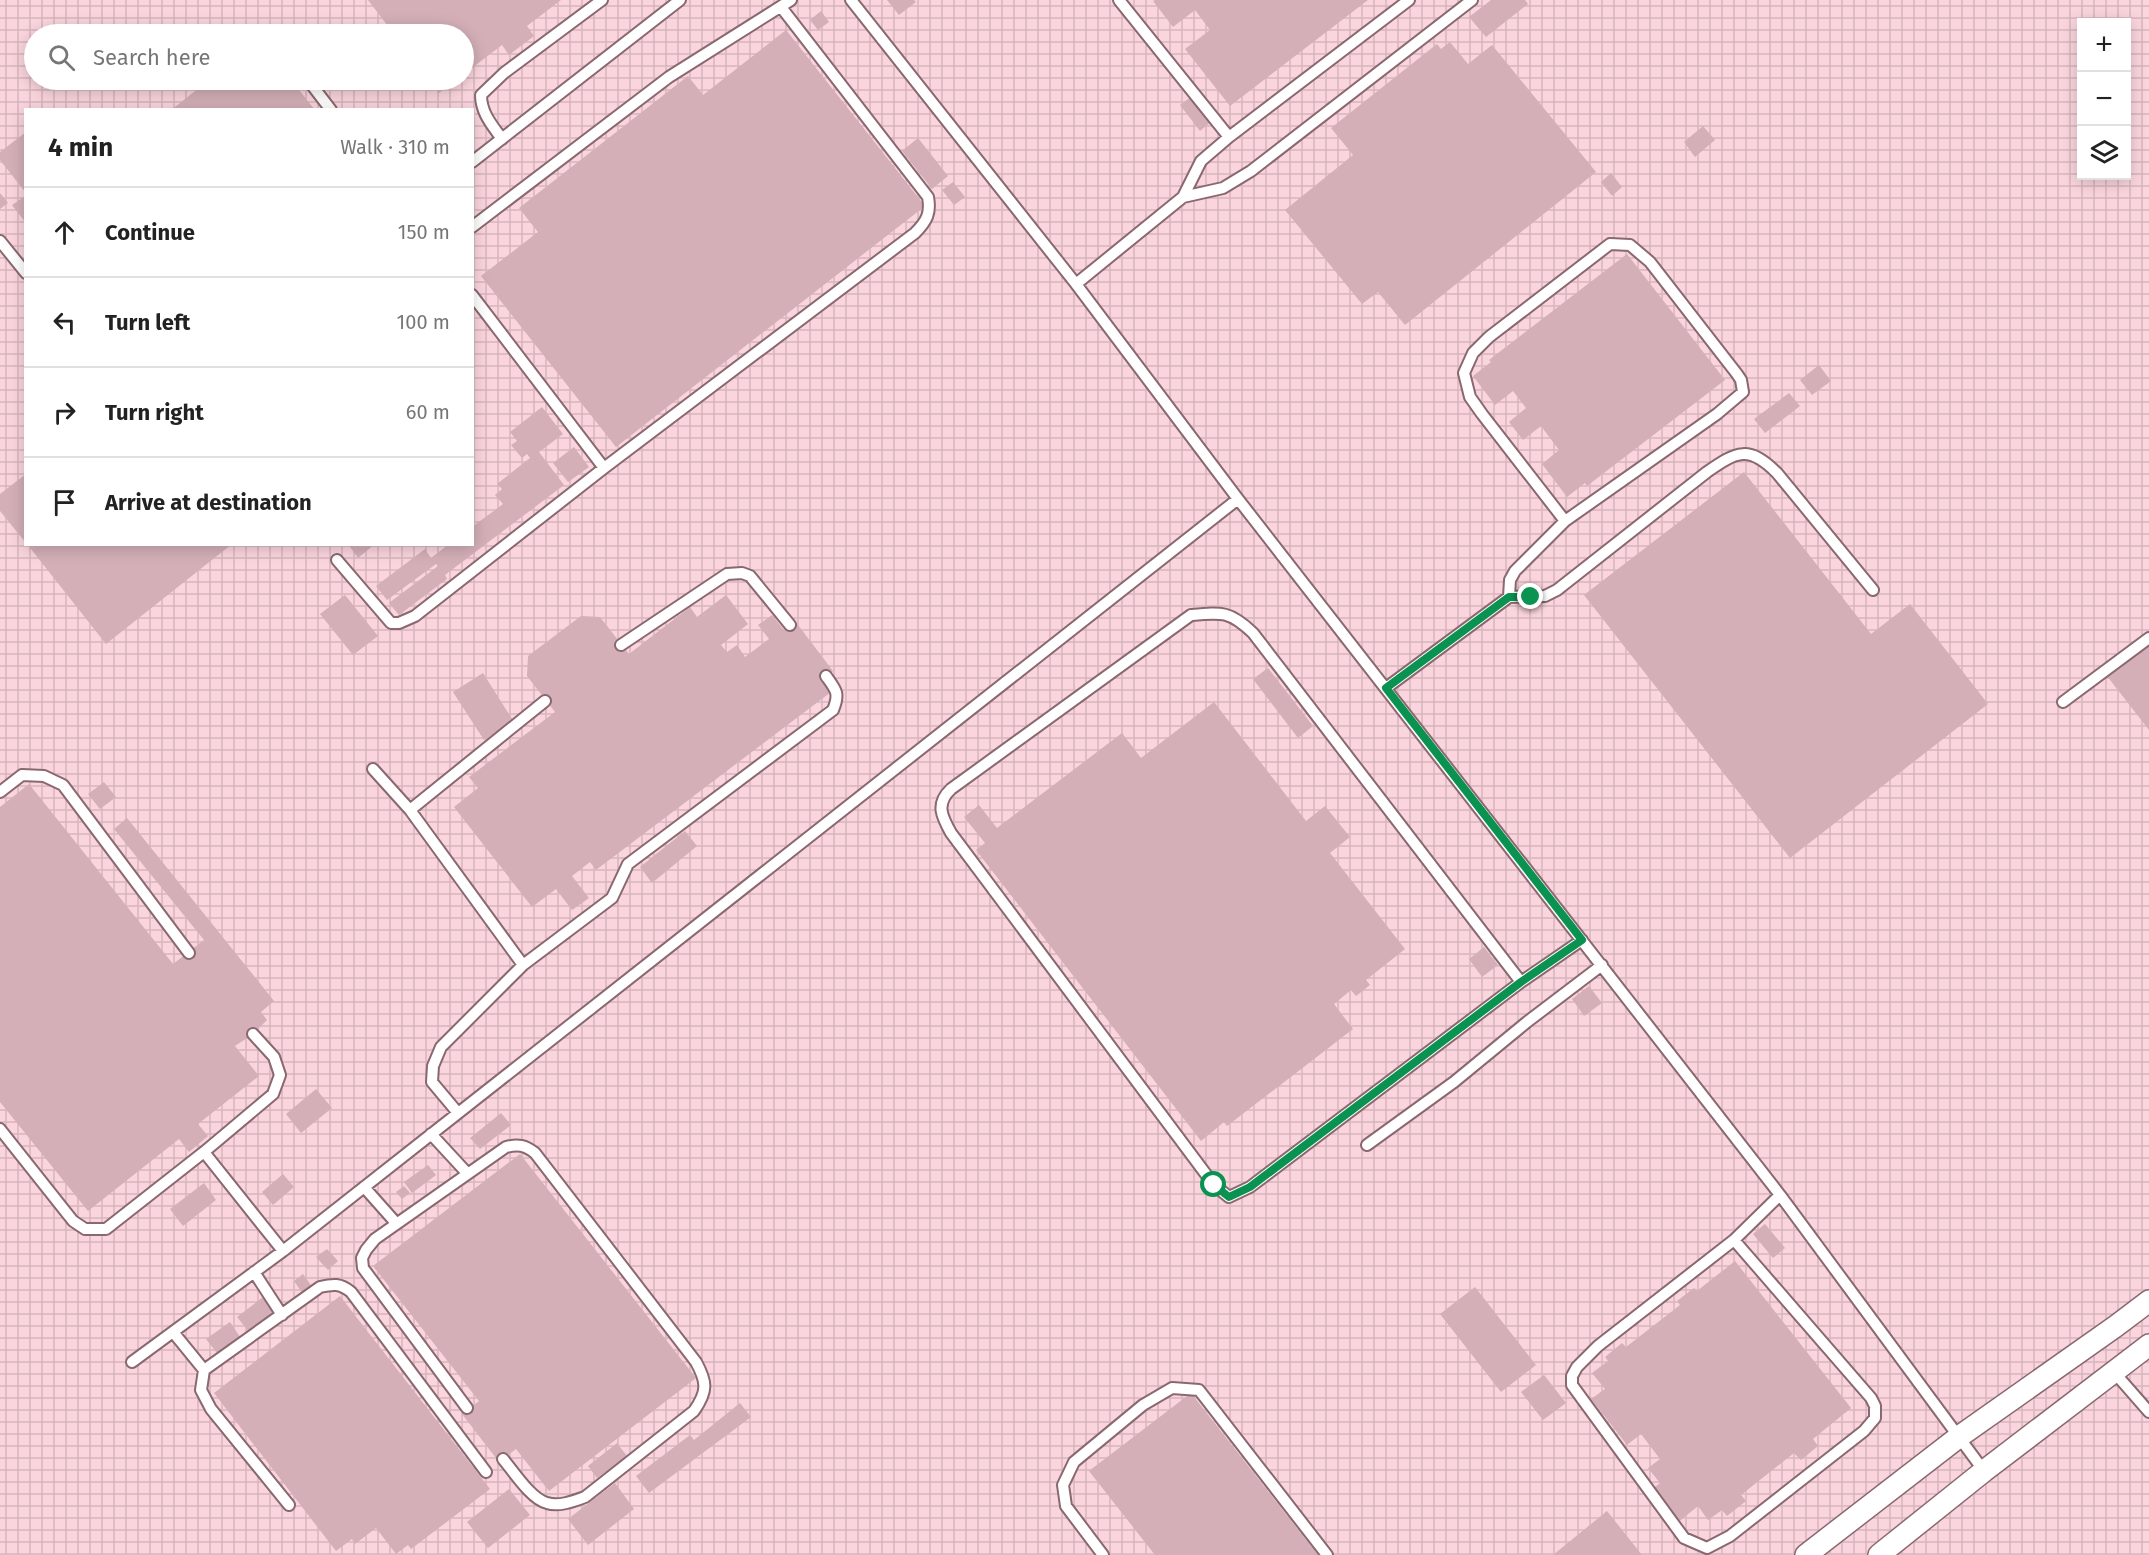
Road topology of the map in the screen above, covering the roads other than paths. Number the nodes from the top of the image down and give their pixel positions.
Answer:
1 (602, 0) edge
2 (680, 0) edge
3 (791, 0) edge
4 (851, 0) edge
5 (1119, 0) edge
6 (1409, 0) edge
7 (1472, 0) edge
8 (781, 7) junction
9 (316, 90) edge
10 (329, 108) edge
11 (1229, 136) junction
12 (502, 139) junction
13 (474, 160) edge
14 (1183, 197) junction
15 (474, 225) edge
16 (0, 242) edge
17 (24, 271) edge
18 (1076, 284) junction
19 (474, 298) edge
20 (604, 468) junction
21 (1238, 499) junction
22 (1565, 521) junction
23 (337, 560) dead end
24 (1873, 590) dead end
25 (1509, 597) junction
26 (790, 625) dead end
27 (2149, 638) edge
28 (621, 645) dead end
29 (826, 676) dead end
30 (1386, 688) junction
31 (545, 701) dead end
32 (2063, 702) dead end
33 (373, 769) dead end
34 (0, 792) edge
35 (410, 810) junction
36 (1582, 940) junction
37 (189, 953) dead end
38 (523, 965) junction
39 (1602, 965) junction
40 (1521, 982) junction
41 (253, 1034) dead end
42 (458, 1113) junction
43 (0, 1129) edge
44 (431, 1134) junction
45 (1366, 1145) dead end
46 (204, 1152) junction
47 (466, 1173) junction
48 (364, 1187) junction
49 (1780, 1195) junction
50 (396, 1223) junction
51 (1734, 1240) junction
52 (283, 1251) junction
53 (254, 1272) junction
54 (2149, 1301) edge
55 (282, 1315) junction
56 (173, 1332) junction
57 (2149, 1345) edge
58 (132, 1362) dead end
59 (204, 1370) junction
60 (2114, 1372) junction
61 (467, 1408) dead end
62 (2149, 1412) edge
63 (1960, 1436) junction
64 (503, 1459) dead end
65 (1984, 1471) junction
66 (486, 1472) dead end
67 (289, 1505) dead end
68 (1103, 1555) edge
69 (1327, 1555) edge
70 (1806, 1555) edge
71 (1879, 1555) edge

1 - 12 lane
2 - 12 lane
3 - 8 lane
4 - 18 lane
5 - 11 lane
6 - 11 lane
7 - 14 lane
8 - 15 lane
8 - 20 lane
9 - 10 lane
11 - 14 lane
12 - 13 lane
14 - 18 lane
16 - 17 lane
18 - 21 lane
19 - 20 lane
20 - 23 lane
21 - 30 lane
21 - 42 lane
22 - 22 lane
22 - 25 lane
24 - 25 lane
25 - 30 lane
26 - 28 lane
27 - 32 lane
29 - 38 lane
30 - 36 lane
31 - 35 lane
33 - 35 lane
34 - 37 lane
35 - 38 lane
36 - 39 lane
36 - 40 lane
38 - 42 lane
39 - 45 lane
39 - 49 lane
40 - 40 lane
41 - 46 lane
42 - 44 lane
43 - 46 lane
44 - 47 lane
44 - 48 lane
46 - 52 lane
47 - 50 lane
47 - 64 lane
48 - 50 lane
48 - 52 lane
49 - 51 lane
49 - 63 lane
50 - 61 lane
51 - 51 lane
52 - 53 lane
53 - 55 lane
53 - 56 lane
54 - 63 street
55 - 59 lane
55 - 66 lane
56 - 58 lane
56 - 59 lane
57 - 60 street
59 - 67 lane
60 - 62 lane
60 - 65 street
63 - 65 lane
63 - 70 street
65 - 71 street
68 - 69 lane

